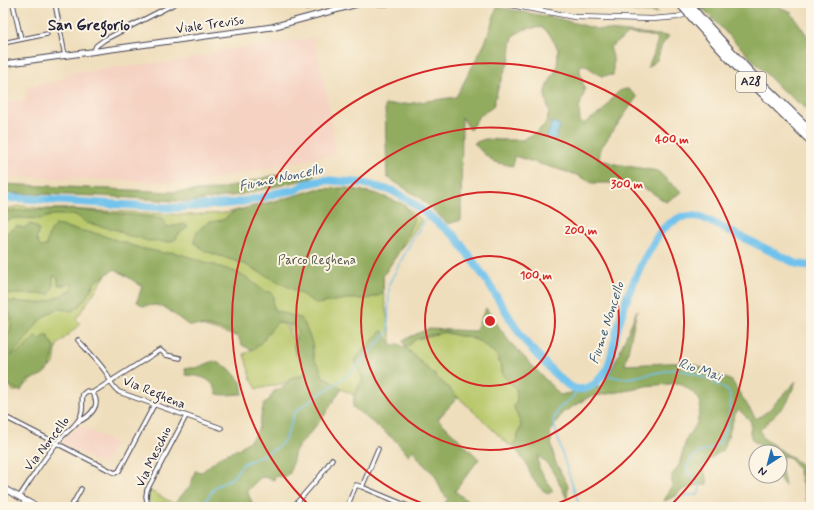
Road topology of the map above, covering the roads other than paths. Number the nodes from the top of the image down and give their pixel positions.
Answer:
1 (13, 3) edge
2 (18, 3) edge
3 (55, 3) edge
4 (165, 3) edge
5 (176, 3) edge
6 (362, 3) edge
7 (379, 3) edge
8 (387, 3) edge
9 (500, 3) edge
10 (702, 3) edge
11 (683, 4) edge
12 (351, 5) edge
13 (167, 8) junction
14 (697, 19) junction
15 (47, 34) dead end
16 (21, 40) junction
17 (3, 43) edge
18 (94, 51) junction
19 (65, 56) junction
20 (3, 64) edge
21 (811, 131) edge
22 (810, 140) edge
23 (78, 340) dead end
24 (180, 358) dead end
25 (109, 381) junction
26 (92, 393) junction
27 (154, 405) junction
28 (3, 416) edge
29 (186, 416) junction
30 (77, 422) junction
31 (221, 428) dead end
32 (57, 443) junction
33 (378, 449) dead end
34 (332, 459) dead end
35 (362, 487) junction
36 (3, 488) edge
37 (81, 489) dead end
38 (19, 497) junction
39 (26, 500) junction
40 (22, 507) edge
41 (37, 507) edge
42 (70, 507) edge
43 (148, 507) edge
44 (293, 507) edge
45 (347, 507) edge
46 (410, 507) edge

1 - 2 street
1 - 16 street
3 - 19 street
4 - 13 street
5 - 13 street
6 - 12 main road, Viale Treviso
7 - 8 main road
9 - 10 street
11 - 14 highway, A28, bridge
12 - 18 main road, Viale Treviso
13 - 18 street
14 - 21 highway, A28
14 - 22 highway, A28
15 - 16 street
16 - 17 street
18 - 19 main road, Viale Treviso
19 - 20 main road, Viale Treviso
23 - 25 street, Via Reghena
24 - 25 street, Via Noncello
25 - 26 street, Via Noncello
25 - 27 street, Via Reghena
26 - 30 street
26 - 30 street, Via Noncello
27 - 29 street, Via Reghena
27 - 32 street
28 - 32 street
29 - 31 street, Via Reghena
29 - 43 street, Via Meschio
30 - 32 street, Via Noncello
32 - 38 street, Via Noncello
33 - 35 street
34 - 44 street
35 - 45 street
35 - 46 street
36 - 38 main road
37 - 42 street
38 - 39 main road
39 - 40 street
39 - 41 main road

